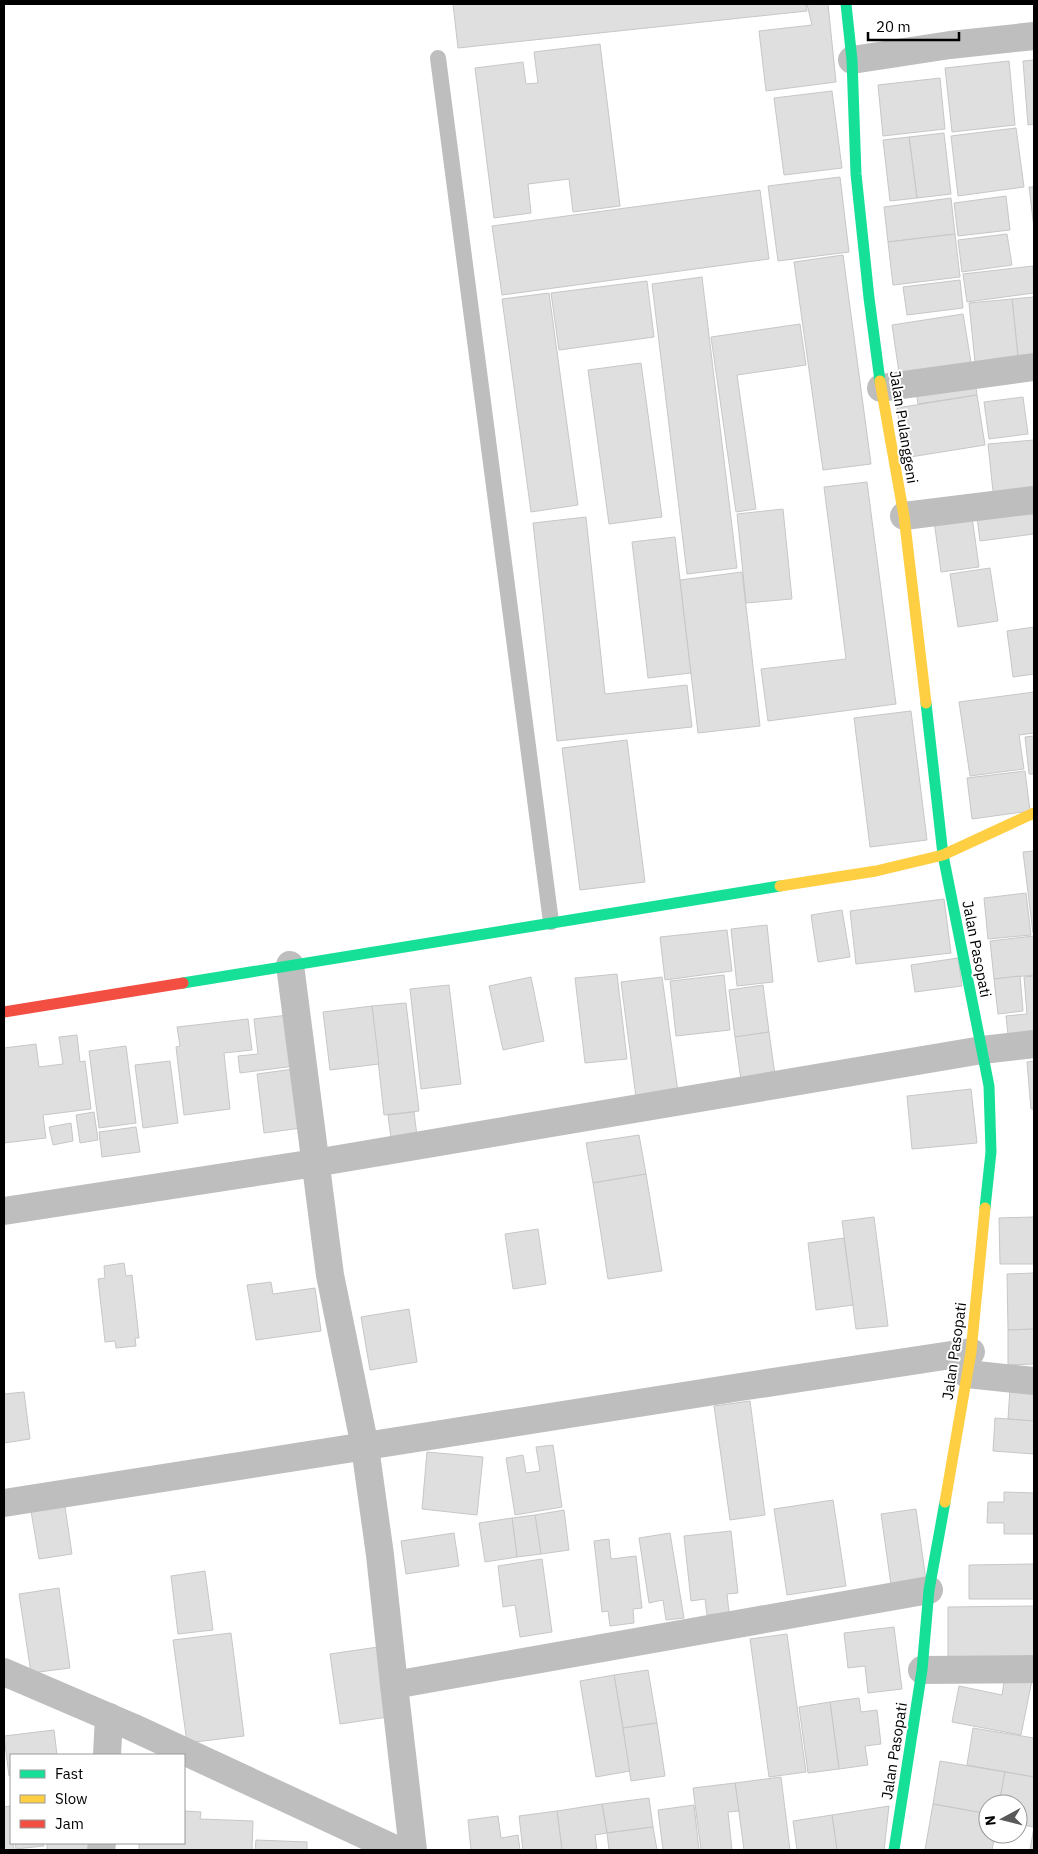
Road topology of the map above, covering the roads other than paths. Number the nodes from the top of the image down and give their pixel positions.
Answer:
1 (846, 4) edge
2 (1034, 36) edge
3 (438, 58) dead end
4 (852, 60) junction
5 (1034, 367) edge
6 (881, 388) junction
7 (1034, 500) edge
8 (904, 516) junction
9 (1034, 813) edge
10 (943, 855) junction
11 (551, 922) junction
12 (290, 965) junction
13 (4, 1012) edge
14 (1034, 1044) edge
15 (982, 1050) junction
16 (315, 1163) junction
17 (4, 1210) edge
18 (969, 1363) junction
19 (1034, 1381) edge
20 (365, 1447) junction
21 (4, 1504) edge
22 (930, 1590) junction
23 (1034, 1669) edge
24 (922, 1670) junction
25 (4, 1672) edge
26 (394, 1685) junction
27 (109, 1717) junction
28 (107, 1754) edge
29 (397, 1850) edge
30 (413, 1850) edge
31 (894, 1850) edge

1 - 4 street, Jalan Pulanggeni
2 - 4 street
3 - 11 lane
4 - 6 street, Jalan Pulanggeni
5 - 6 street
6 - 8 street, Jalan Pulanggeni
7 - 8 street
8 - 10 street, Jalan Pulanggeni
9 - 10 street
10 - 11 street
10 - 15 street, Jalan Pasopati
11 - 12 street
12 - 13 street
12 - 16 street
14 - 15 street
15 - 16 street
15 - 18 street, Jalan Pasopati
16 - 17 street
16 - 20 street
18 - 19 street
18 - 20 street
18 - 22 street, Jalan Pasopati
20 - 21 street
20 - 26 street
22 - 24 street, Jalan Pasopati
22 - 26 street
23 - 24 street
24 - 31 street, Jalan Pasopati
25 - 27 street
26 - 30 street
27 - 28 street
27 - 29 street

